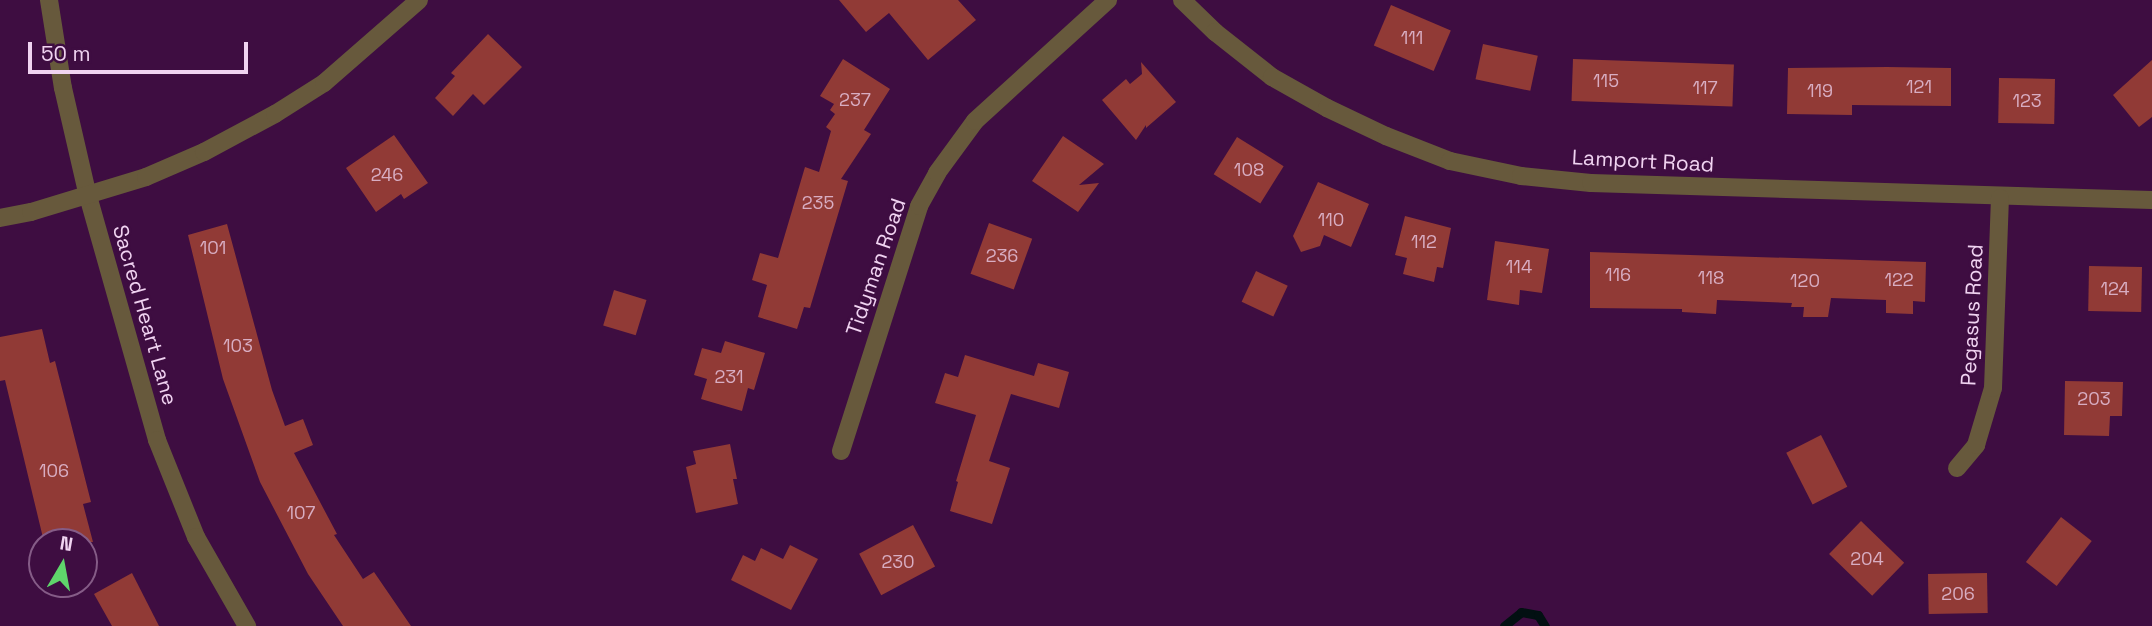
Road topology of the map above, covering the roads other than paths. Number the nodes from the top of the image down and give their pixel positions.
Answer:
1 (49, 0) edge
2 (419, 0) edge
3 (1108, 0) edge
4 (1182, 0) edge
5 (88, 195) junction
6 (2000, 198) junction
7 (2152, 200) edge
8 (0, 218) edge
9 (841, 451) dead end
10 (1957, 468) dead end
11 (247, 626) edge

1 - 5 street, Sacred Heart Lane
2 - 5 street
3 - 9 street, Tidyman Road
4 - 6 street, Lamport Road
5 - 8 street
5 - 11 street, Sacred Heart Lane
6 - 7 street, Lamport Road
6 - 10 street, Pegasus Road

